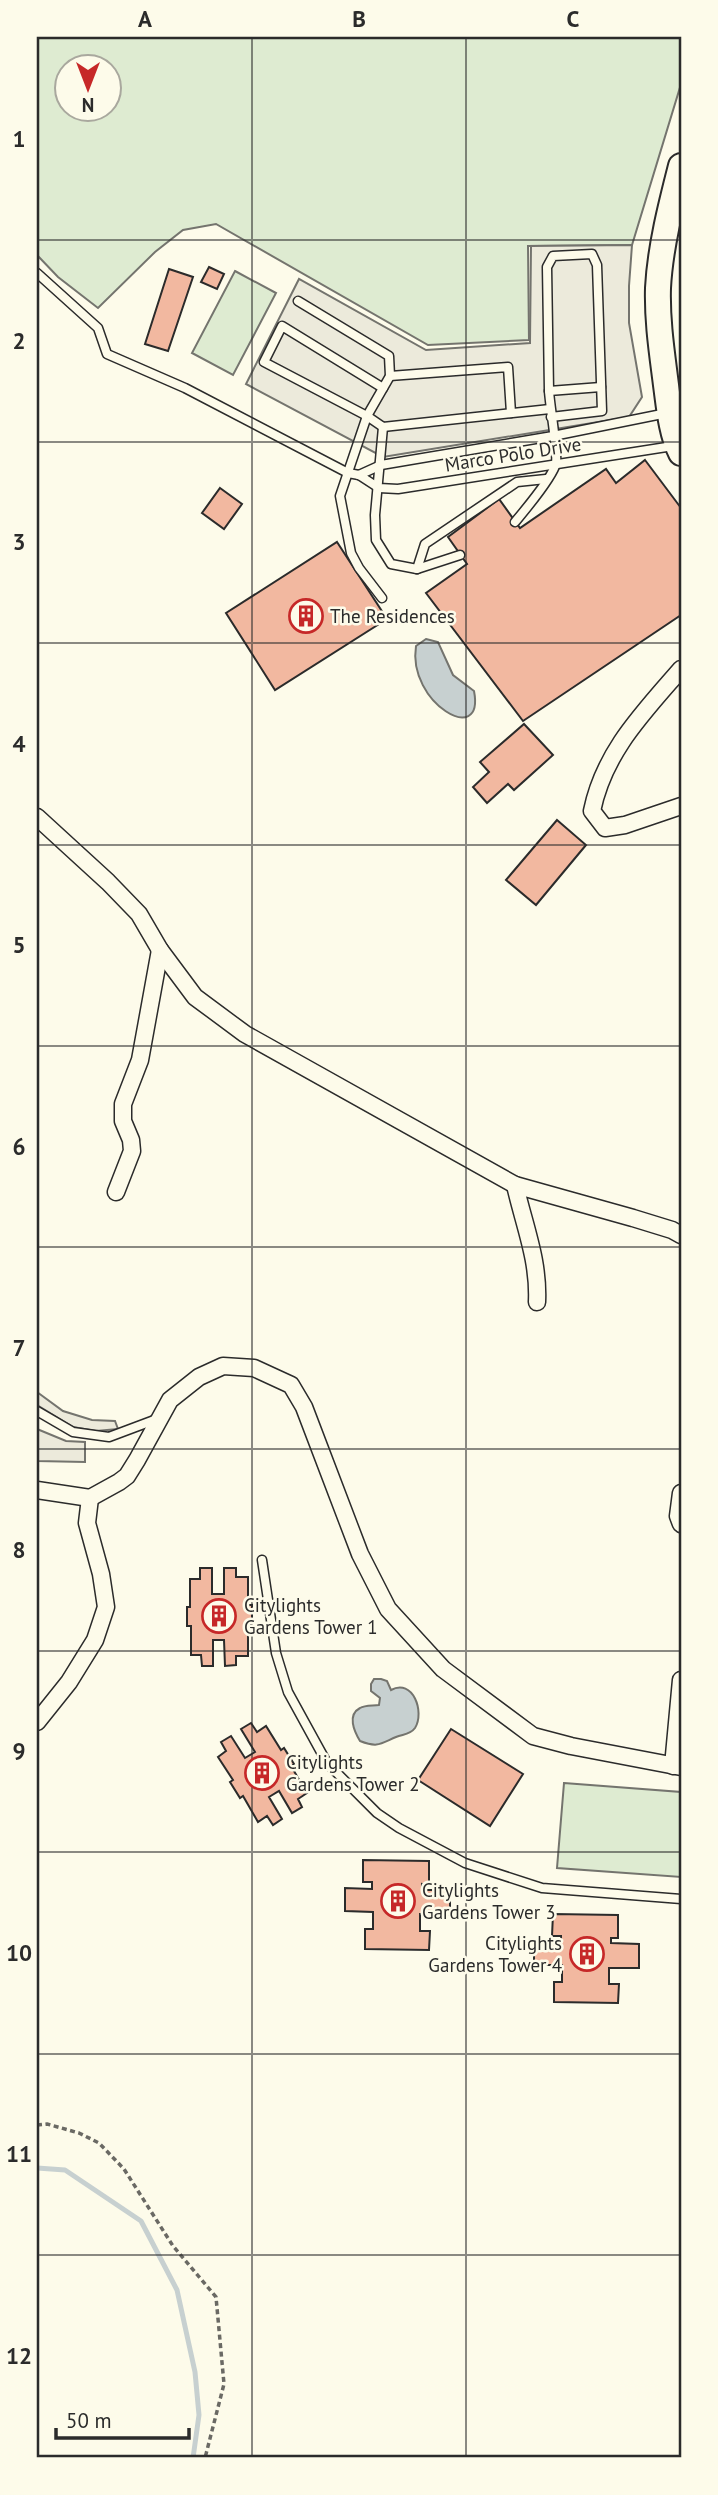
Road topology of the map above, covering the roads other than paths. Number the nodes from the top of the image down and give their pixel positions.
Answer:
1 (681, 166) edge
2 (37, 274) edge
3 (298, 301) dead end
4 (390, 376) junction
5 (601, 387) junction
6 (383, 388) junction
7 (549, 391) junction
8 (670, 412) junction
9 (511, 413) junction
10 (550, 413) junction
11 (368, 416) junction
12 (383, 427) junction
13 (553, 436) junction
14 (679, 449) edge
15 (556, 463) junction
16 (381, 465) junction
17 (348, 473) junction
18 (359, 475) junction
19 (546, 479) junction
20 (379, 488) junction
21 (515, 522) dead end
22 (460, 555) dead end
23 (417, 569) junction
24 (382, 598) dead end
25 (681, 669) edge
26 (681, 806) edge
27 (37, 817) edge
28 (160, 950) junction
29 (514, 1185) junction
30 (116, 1192) dead end
31 (681, 1235) edge
32 (537, 1302) dead end
33 (37, 1411) edge
34 (161, 1418) junction
35 (37, 1490) edge
36 (681, 1493) edge
37 (90, 1498) junction
38 (681, 1524) edge
39 (262, 1560) dead end
40 (681, 1681) edge
41 (37, 1722) edge
42 (677, 1767) edge
43 (681, 1899) edge

1 - 8 main road
2 - 17 lane
3 - 4 lane
4 - 6 lane
4 - 9 lane
5 - 7 lane
5 - 7 lane
5 - 10 lane
6 - 11 lane
6 - 11 lane
7 - 10 lane
8 - 13 lane, Marco Polo Drive
8 - 14 main road
9 - 10 lane
9 - 12 lane
10 - 13 lane
11 - 12 lane
11 - 17 lane
12 - 16 lane
13 - 15 lane
13 - 16 lane, Marco Polo Drive
14 - 15 lane, Marco Polo Drive
15 - 19 lane
15 - 20 lane, Marco Polo Drive
16 - 18 lane, Marco Polo Drive
16 - 20 lane
17 - 18 lane
17 - 24 lane
18 - 20 lane
19 - 21 lane
19 - 23 lane
20 - 23 lane
22 - 23 lane
25 - 26 street
27 - 28 street
28 - 29 street
28 - 30 street
29 - 31 street
29 - 32 street
33 - 34 lane
34 - 37 street
34 - 42 street
35 - 37 street
36 - 38 street
37 - 41 street
39 - 43 lane
40 - 42 street

